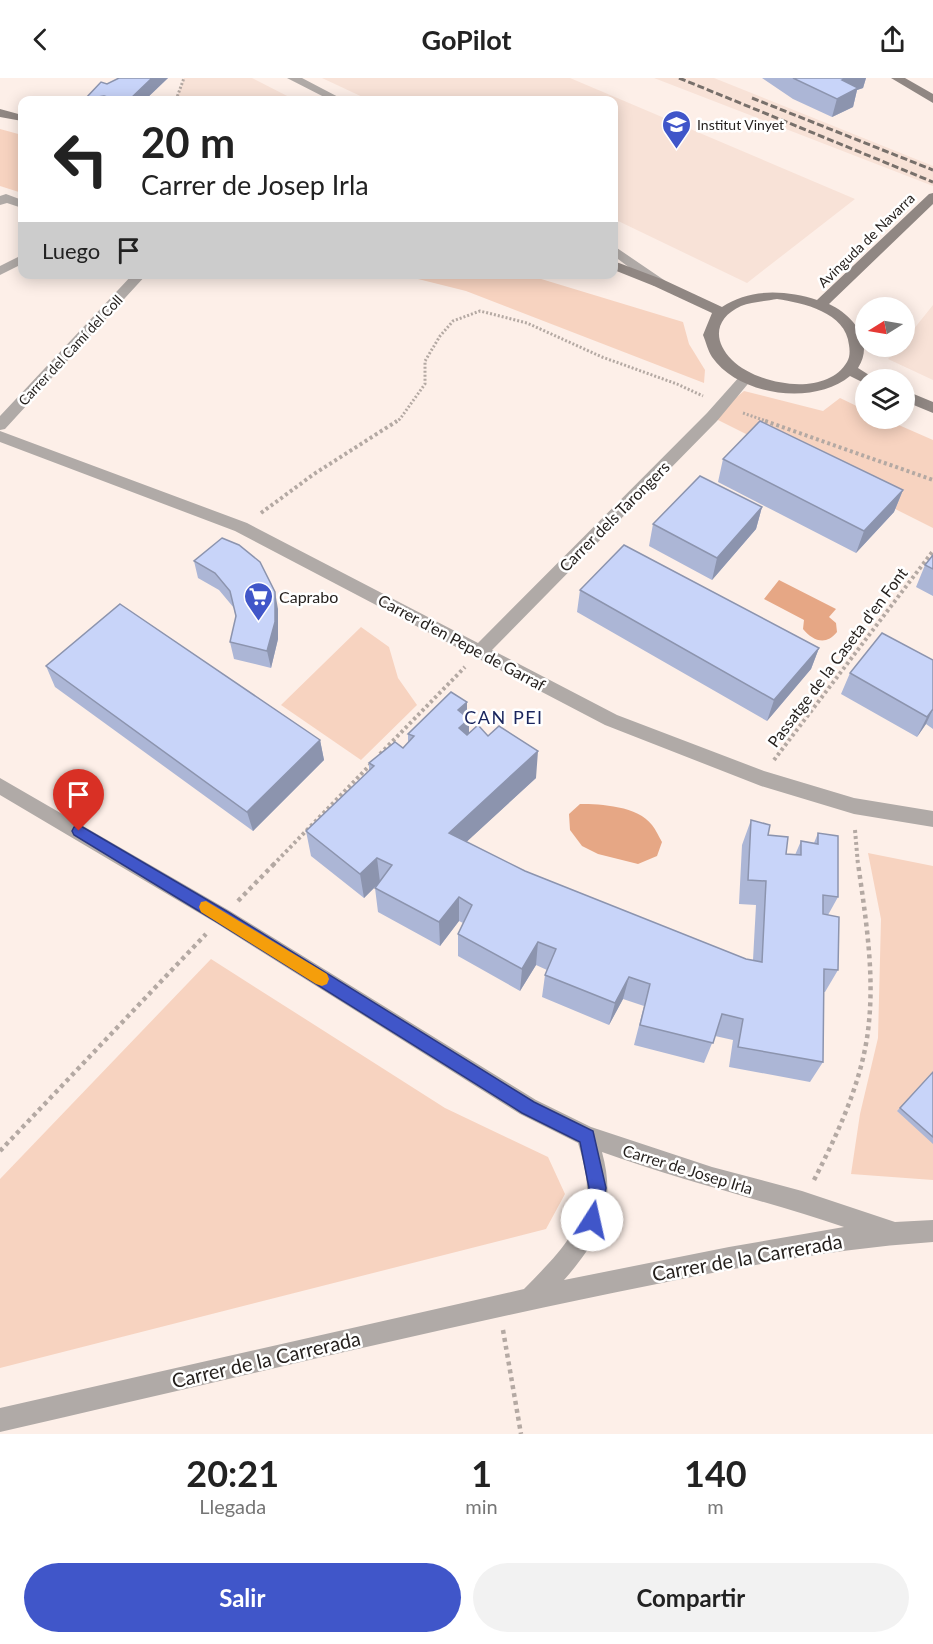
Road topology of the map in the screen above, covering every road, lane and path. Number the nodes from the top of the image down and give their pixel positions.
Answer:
1 (184, 78) edge
2 (293, 78) edge
3 (897, 78) edge
4 (177, 96) edge
5 (330, 96) edge
6 (933, 99) edge
7 (0, 113) edge
8 (18, 117) edge
9 (933, 196) edge
10 (0, 201) edge
11 (18, 202) edge
12 (618, 253) edge
13 (18, 261) edge
14 (618, 268) edge
15 (0, 271) edge
16 (136, 279) edge
17 (659, 283) junction
18 (820, 305) junction
19 (722, 312) junction
20 (849, 370) junction
21 (855, 373) edge
22 (745, 379) junction
23 (915, 400) edge
24 (723, 405) junction
25 (933, 408) edge
26 (0, 425) edge
27 (0, 436) edge
28 (933, 480) edge
29 (241, 527) junction
30 (933, 551) edge
31 (480, 651) junction
32 (761, 777) junction
33 (0, 786) edge
34 (854, 806) junction
35 (933, 819) edge
36 (587, 1136) junction
37 (802, 1202) junction
38 (933, 1231) edge
39 (892, 1233) junction
40 (531, 1298) junction
41 (499, 1305) junction
42 (0, 1420) edge
43 (521, 1434) edge

1 - 4 path
2 - 5 street
3 - 6 street
7 - 8 street
9 - 18 street, Avinguda de Navarra
10 - 11 street
12 - 17 street
13 - 15 street
14 - 17 street
16 - 26 street, Carrer del Camí del Coll
17 - 19 street
18 - 19 street
18 - 20 street
19 - 22 street
20 - 21 street
20 - 22 street
22 - 24 street, Carrer dels Tarongers
23 - 25 street
24 - 28 path
24 - 29 path
24 - 31 street, Carrer dels Tarongers
27 - 29 street, Carrer d'en Pepe de Garraf
29 - 31 street, Carrer d'en Pepe de Garraf
30 - 32 path, Passatge de la Caseta d'en Font
31 - 32 street, Carrer d'en Pepe de Garraf
32 - 34 street, Carrer d'en Pepe de Garraf
33 - 36 street, Carrer de Josep Irla
34 - 35 street, Carrer d'en Pepe de Garraf
34 - 37 path
36 - 37 street, Carrer de Josep Irla
36 - 40 street
37 - 39 street, Carrer de Josep Irla
38 - 39 street, Carrer de la Carrerada
39 - 40 street, Carrer de la Carrerada
40 - 41 street, Carrer de la Carrerada
41 - 42 street, Carrer de la Carrerada
41 - 43 path

